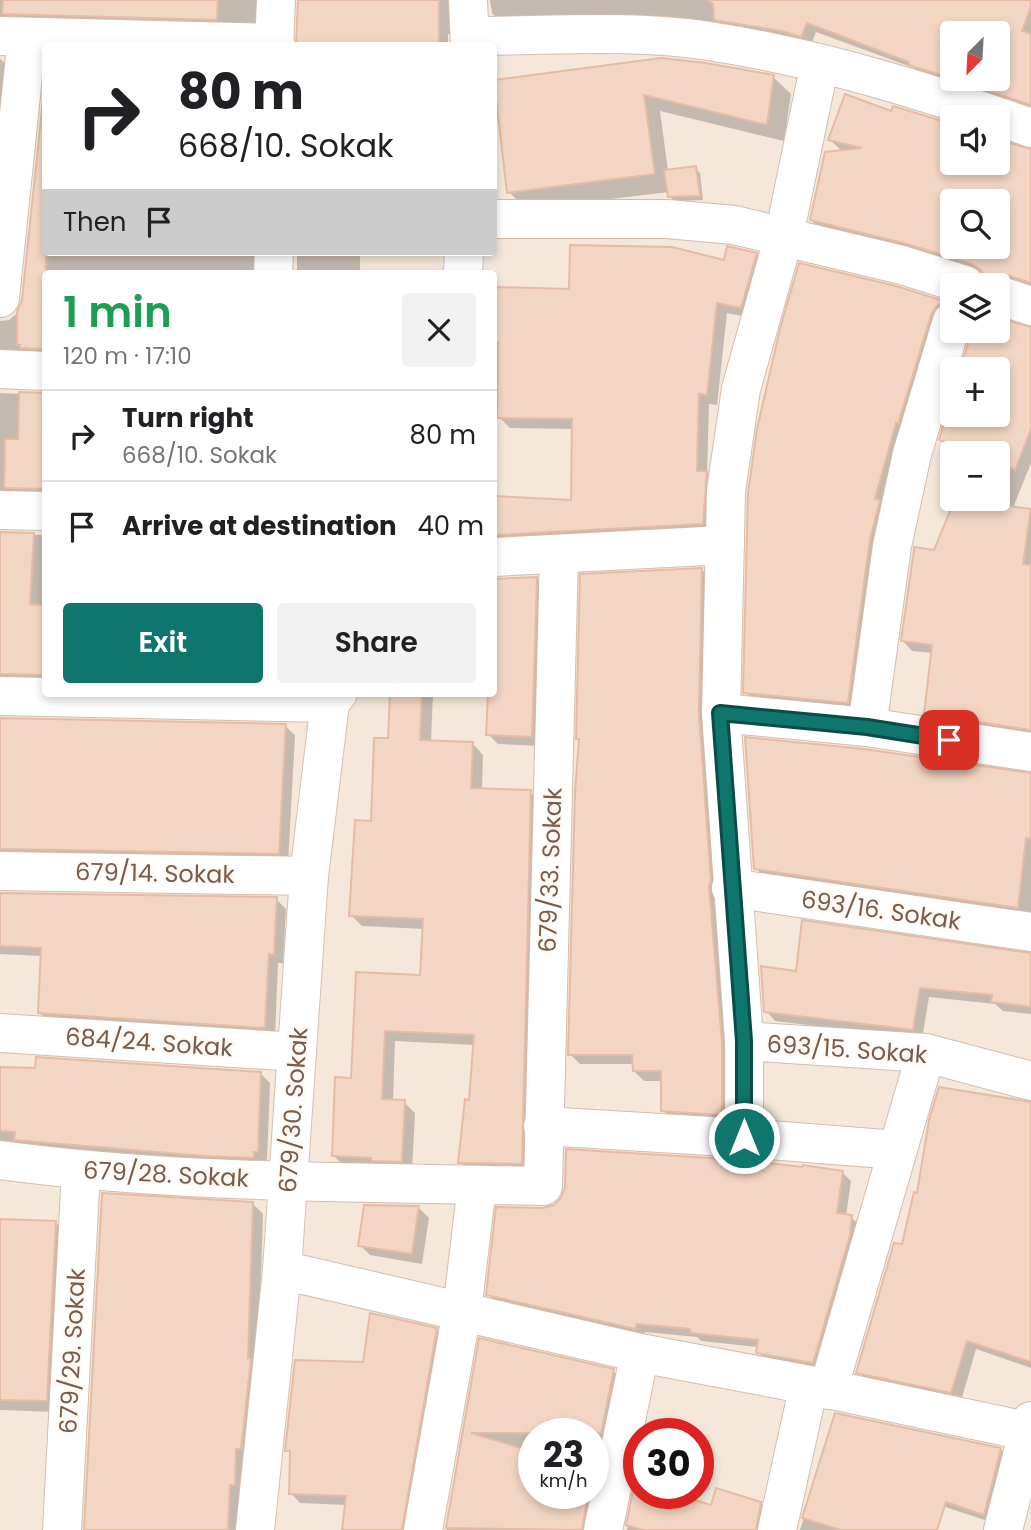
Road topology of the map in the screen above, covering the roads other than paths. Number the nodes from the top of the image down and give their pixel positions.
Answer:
1 (276, 0) edge
2 (469, 27) edge
3 (13, 36) edge
4 (210, 42) edge
5 (275, 42) edge
6 (820, 63) junction
7 (1031, 128) edge
8 (497, 219) edge
9 (784, 236) junction
10 (940, 277) edge
11 (0, 298) edge
12 (1010, 299) edge
13 (1031, 306) edge
14 (945, 343) edge
15 (0, 369) edge
16 (42, 371) edge
17 (0, 510) edge
18 (42, 511) edge
19 (725, 545) junction
20 (559, 554) junction
21 (497, 557) edge
22 (0, 696) edge
23 (42, 696) edge
24 (167, 697) edge
25 (334, 698) edge
26 (720, 713) junction
27 (867, 727) junction
28 (1031, 752) edge
29 (0, 871) edge
30 (309, 876) junction
31 (731, 888) junction
32 (1031, 932) edge
33 (0, 1032) edge
34 (744, 1041) junction
35 (297, 1052) junction
36 (926, 1053) junction
37 (1031, 1081) edge
38 (543, 1126) junction
39 (744, 1138) junction
40 (897, 1150) junction
41 (0, 1160) edge
42 (81, 1171) junction
43 (289, 1180) junction
44 (477, 1185) junction
45 (543, 1186) joint
46 (282, 1270) junction
47 (462, 1311) junction
48 (640, 1353) junction
49 (818, 1388) junction
50 (1030, 1428) edge
51 (62, 1530) edge
52 (255, 1530) edge
53 (423, 1530) edge
54 (603, 1530) edge
55 (777, 1530) edge
56 (1003, 1530) edge

1 - 5 street
2 - 6 street
3 - 4 street
3 - 11 street
6 - 7 street
6 - 9 street
8 - 9 street
9 - 10 street
9 - 19 street
12 - 13 street
14 - 27 street
15 - 16 street
17 - 18 street
19 - 20 street
19 - 26 street
20 - 21 street
20 - 38 street, 679/33. Sokak
22 - 23 street
24 - 25 street
25 - 30 street, 679/30. Sokak
26 - 27 street
26 - 31 street
27 - 28 street
29 - 30 street, 679/14. Sokak
30 - 35 street, 679/30. Sokak
31 - 32 street, 693/16. Sokak
31 - 34 street
33 - 35 street, 684/24. Sokak
34 - 36 street, 693/15. Sokak
34 - 39 street
35 - 43 street, 679/30. Sokak
36 - 37 street, 693/15. Sokak
36 - 40 street
38 - 39 street
38 - 45 street, 679/33. Sokak
39 - 40 street
40 - 49 street
41 - 42 street, 679/28. Sokak
42 - 43 street, 679/28. Sokak
42 - 51 street, 679/29. Sokak
43 - 44 street, 679/28. Sokak
43 - 46 street, 679/30. Sokak
44 - 45 street, 679/28. Sokak
44 - 47 street
46 - 47 street
46 - 52 street, 679/30. Sokak
47 - 48 street
47 - 53 street
48 - 49 street
48 - 54 street
49 - 50 street
49 - 55 street
50 - 56 street

